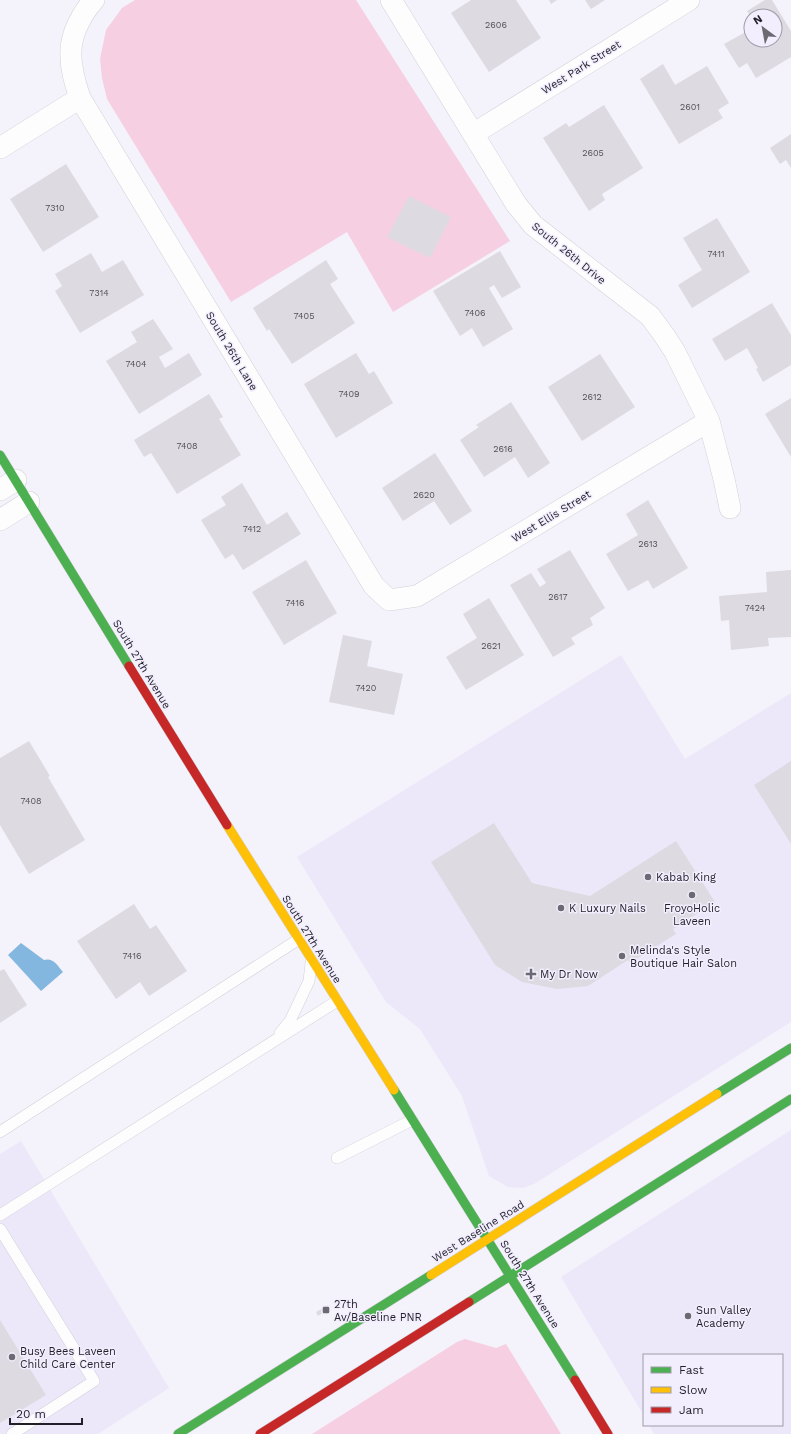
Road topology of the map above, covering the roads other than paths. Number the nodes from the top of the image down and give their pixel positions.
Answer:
1 (94, 0) edge
2 (391, 0) edge
3 (689, 0) edge
4 (80, 98) junction
5 (473, 134) junction
6 (0, 148) edge
7 (709, 421) junction
8 (0, 455) edge
9 (8, 485) edge
10 (29, 502) junction
11 (730, 508) dead end
12 (0, 520) edge
13 (389, 600) joint
14 (299, 939) junction
15 (311, 959) junction
16 (337, 1001) junction
17 (272, 1043) junction
18 (791, 1048) edge
19 (791, 1099) edge
20 (412, 1120) junction
21 (0, 1132) edge
22 (337, 1158) dead end
23 (0, 1215) edge
24 (0, 1229) edge
25 (488, 1238) junction
26 (511, 1275) junction
27 (12, 1434) edge
28 (178, 1434) edge
29 (260, 1434) edge
30 (608, 1434) edge

1 - 4 street, South 26th Lane
2 - 5 street, South 26th Drive
3 - 5 street, West Park Street
4 - 6 street
4 - 13 street, South 26th Lane
5 - 7 street, South 26th Drive
7 - 11 street, South 26th Drive
7 - 13 street, West Ellis Street
8 - 9 main road, South 27th Avenue
9 - 10 main road, South 27th Avenue
10 - 12 street
10 - 14 main road, South 27th Avenue
14 - 15 main road, South 27th Avenue
14 - 21 lane
15 - 16 main road, South 27th Avenue
15 - 17 lane
16 - 17 lane
16 - 20 main road, South 27th Avenue
17 - 23 lane
18 - 25 main road, West Baseline Road
19 - 26 main road
20 - 22 lane
20 - 25 main road, South 27th Avenue
24 - 27 lane
25 - 26 main road, South 27th Avenue
25 - 28 main road, West Baseline Road
26 - 29 main road
26 - 30 main road, South 27th Avenue

